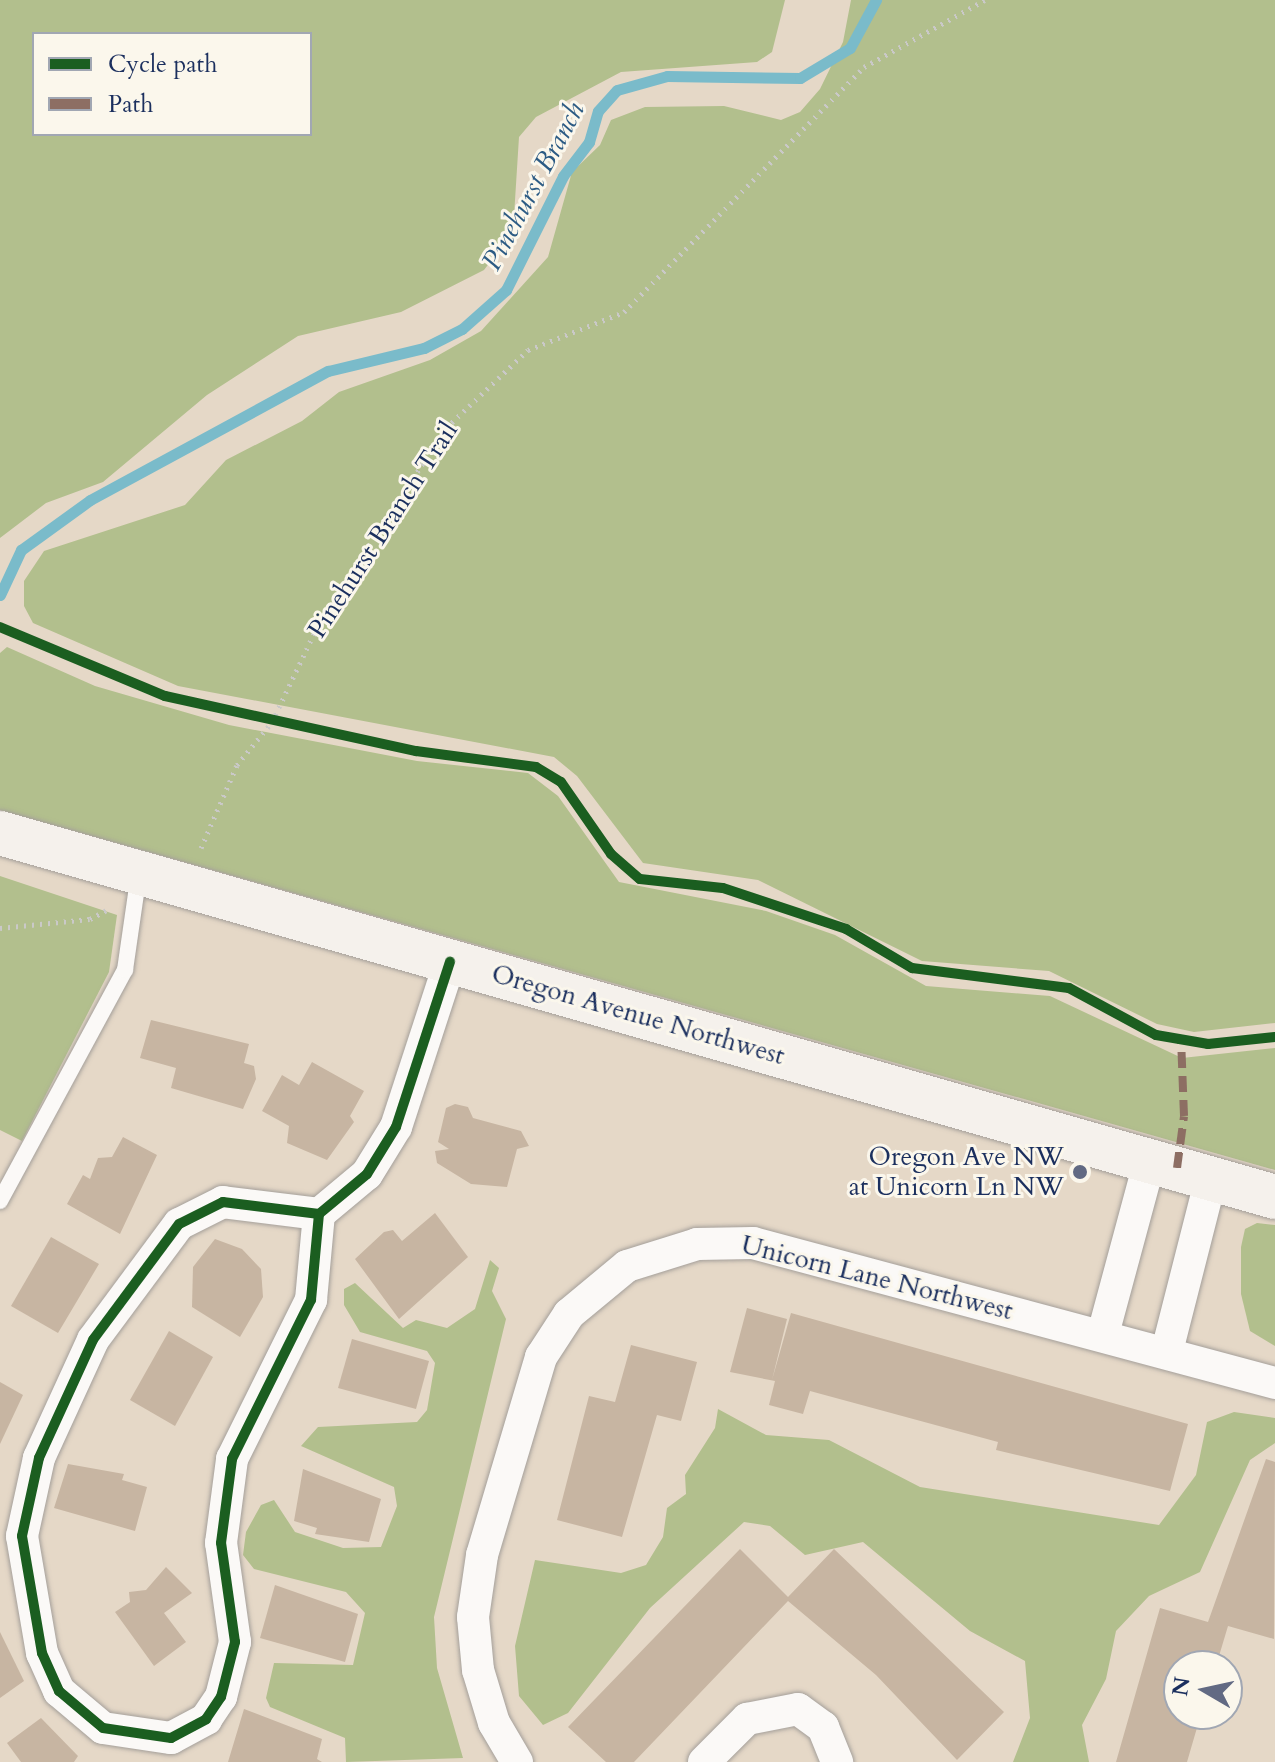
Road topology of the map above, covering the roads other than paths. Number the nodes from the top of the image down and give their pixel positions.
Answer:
1 (0, 833) edge
2 (127, 889) junction
3 (450, 962) junction
4 (1150, 1160) junction
5 (1211, 1178) junction
6 (1275, 1197) edge
7 (0, 1201) edge
8 (319, 1214) junction
9 (1103, 1334) junction
10 (1167, 1351) junction
11 (1275, 1383) edge
12 (517, 1762) edge
13 (704, 1762) edge
14 (837, 1762) edge

1 - 2 street, Oregon Avenue Northwest
2 - 3 street, Oregon Avenue Northwest
2 - 7 lane
3 - 4 street, Oregon Avenue Northwest
3 - 8 street
4 - 5 street, Oregon Avenue Northwest
4 - 9 street
5 - 6 street, Oregon Avenue Northwest
5 - 10 street
8 - 8 street
9 - 10 street, Unicorn Lane Northwest
9 - 12 street, Unicorn Lane Northwest
10 - 11 street, Unicorn Lane Northwest
13 - 14 street

